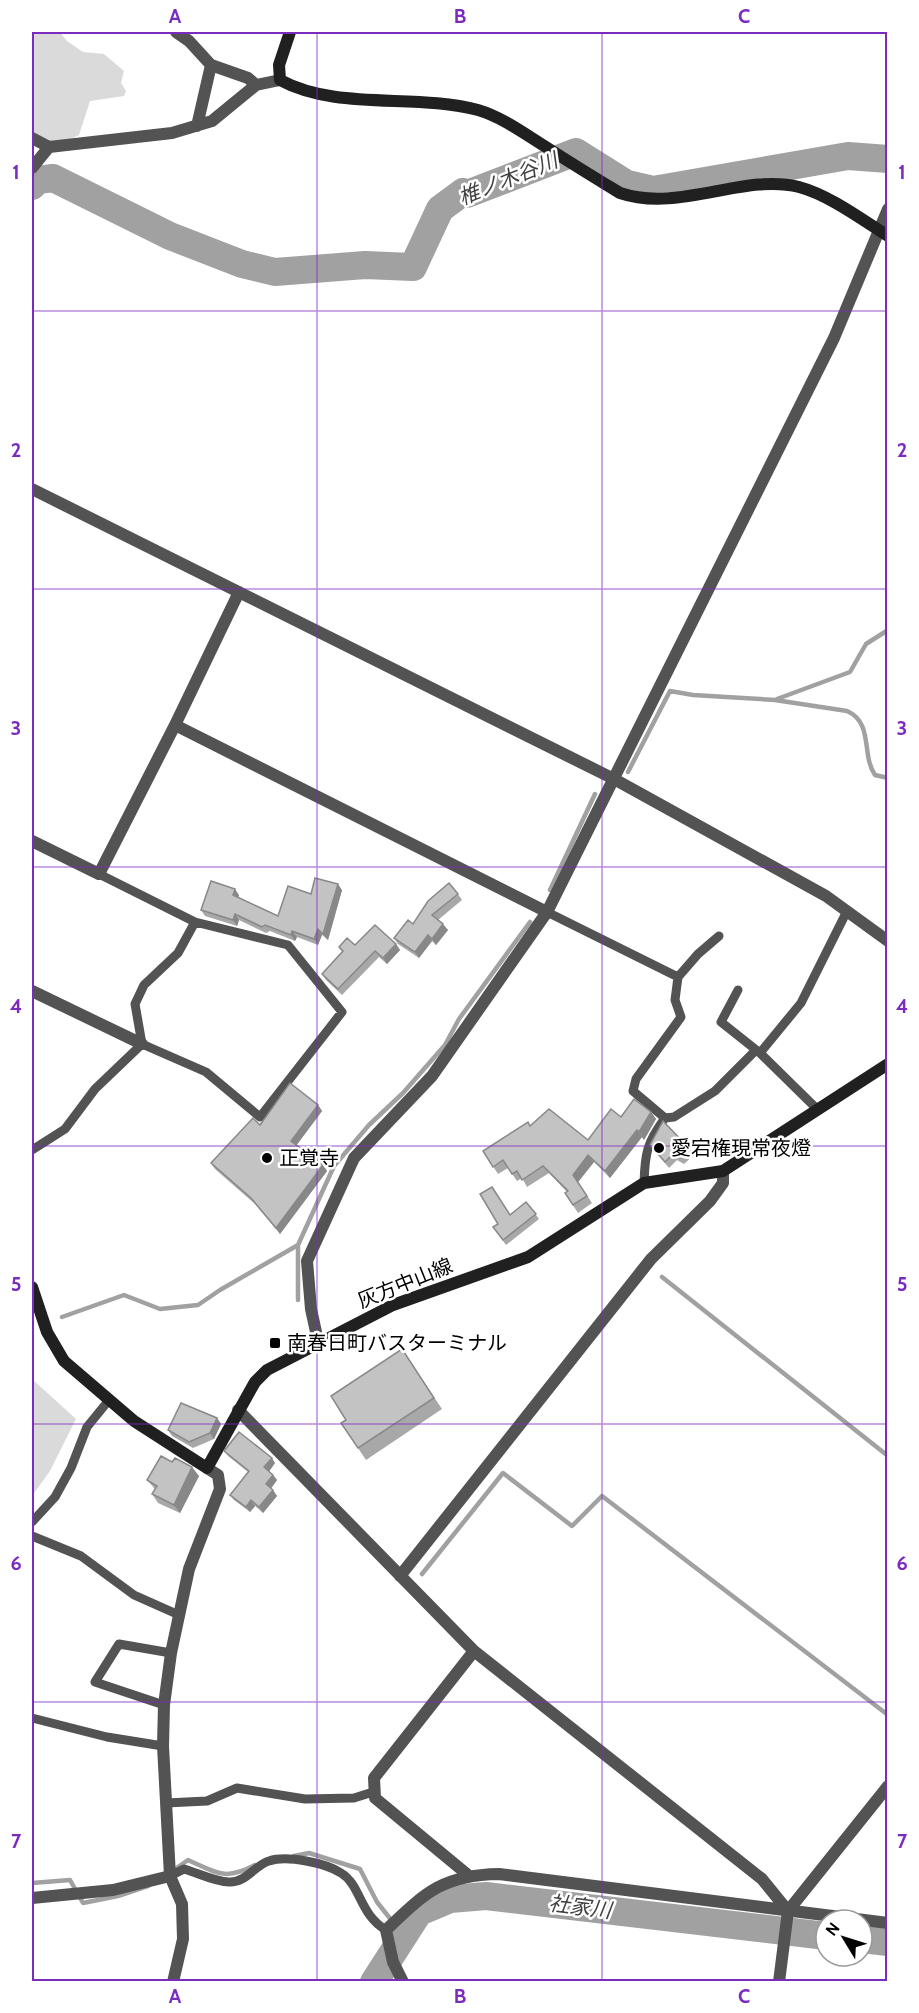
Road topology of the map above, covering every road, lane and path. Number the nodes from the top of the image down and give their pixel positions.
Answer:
1 (176, 32) edge
2 (290, 32) edge
3 (211, 65) junction
4 (280, 80) junction
5 (256, 85) junction
6 (197, 126) junction
7 (32, 138) edge
8 (49, 147) junction
9 (32, 168) edge
10 (888, 209) edge
11 (883, 233) edge
12 (32, 489) edge
13 (239, 592) junction
14 (176, 725) junction
15 (614, 779) junction
16 (32, 841) edge
17 (99, 874) junction
18 (847, 911) junction
19 (547, 912) junction
20 (195, 922) junction
21 (719, 936) dead end
22 (888, 941) edge
23 (678, 977) junction
24 (738, 990) dead end
25 (32, 991) edge
26 (142, 1044) junction
27 (758, 1051) junction
28 (888, 1064) edge
29 (818, 1110) junction
30 (665, 1119) junction
31 (32, 1150) edge
32 (723, 1171) junction
33 (644, 1183) junction
34 (32, 1287) edge
35 (314, 1344) junction
36 (110, 1400) junction
37 (238, 1410) junction
38 (207, 1468) junction
39 (32, 1522) edge
40 (32, 1536) edge
41 (400, 1576) junction
42 (179, 1615) junction
43 (474, 1651) junction
44 (171, 1653) junction
45 (164, 1705) junction
46 (32, 1718) edge
47 (163, 1746) junction
48 (888, 1786) edge
49 (373, 1792) junction
50 (166, 1803) junction
51 (468, 1875) junction
52 (170, 1876) junction
53 (32, 1898) edge
54 (788, 1911) junction
55 (888, 1923) edge
56 (386, 1930) junction
57 (173, 1982) edge
58 (403, 1982) edge
59 (779, 1982) edge

1 - 3 street
2 - 4 main road
3 - 5 street
3 - 6 street
4 - 5 street
4 - 11 main road
5 - 6 street
6 - 8 street
7 - 8 street
8 - 9 street
10 - 11 street
11 - 15 street
12 - 13 street
13 - 14 street
13 - 15 street
14 - 17 street
14 - 19 street
15 - 18 street
15 - 19 street
16 - 17 street
17 - 20 lane
18 - 22 street
18 - 27 lane
19 - 23 lane
19 - 35 street
20 - 26 lane
20 - 26 lane
21 - 23 lane
23 - 30 lane
24 - 27 lane
25 - 26 street
26 - 31 lane
27 - 29 lane
27 - 30 lane
28 - 29 main road, 灰方中山線
29 - 32 main road, 灰方中山線
30 - 33 lane
32 - 33 main road, 灰方中山線
32 - 41 street
33 - 35 main road, 灰方中山線
34 - 36 main road
35 - 37 main road, 灰方中山線
36 - 38 main road
36 - 39 lane
37 - 38 main road, 灰方中山線
37 - 41 street
38 - 42 street
40 - 42 lane
41 - 43 street
42 - 44 street
43 - 49 street
43 - 54 street
44 - 45 street
44 - 45 lane
45 - 47 street
46 - 47 lane
47 - 50 street
48 - 54 street
49 - 50 lane
49 - 51 street
50 - 52 street
51 - 54 street
51 - 56 street
52 - 53 street
52 - 56 lane
52 - 57 street
54 - 55 street
54 - 59 street
56 - 58 street

